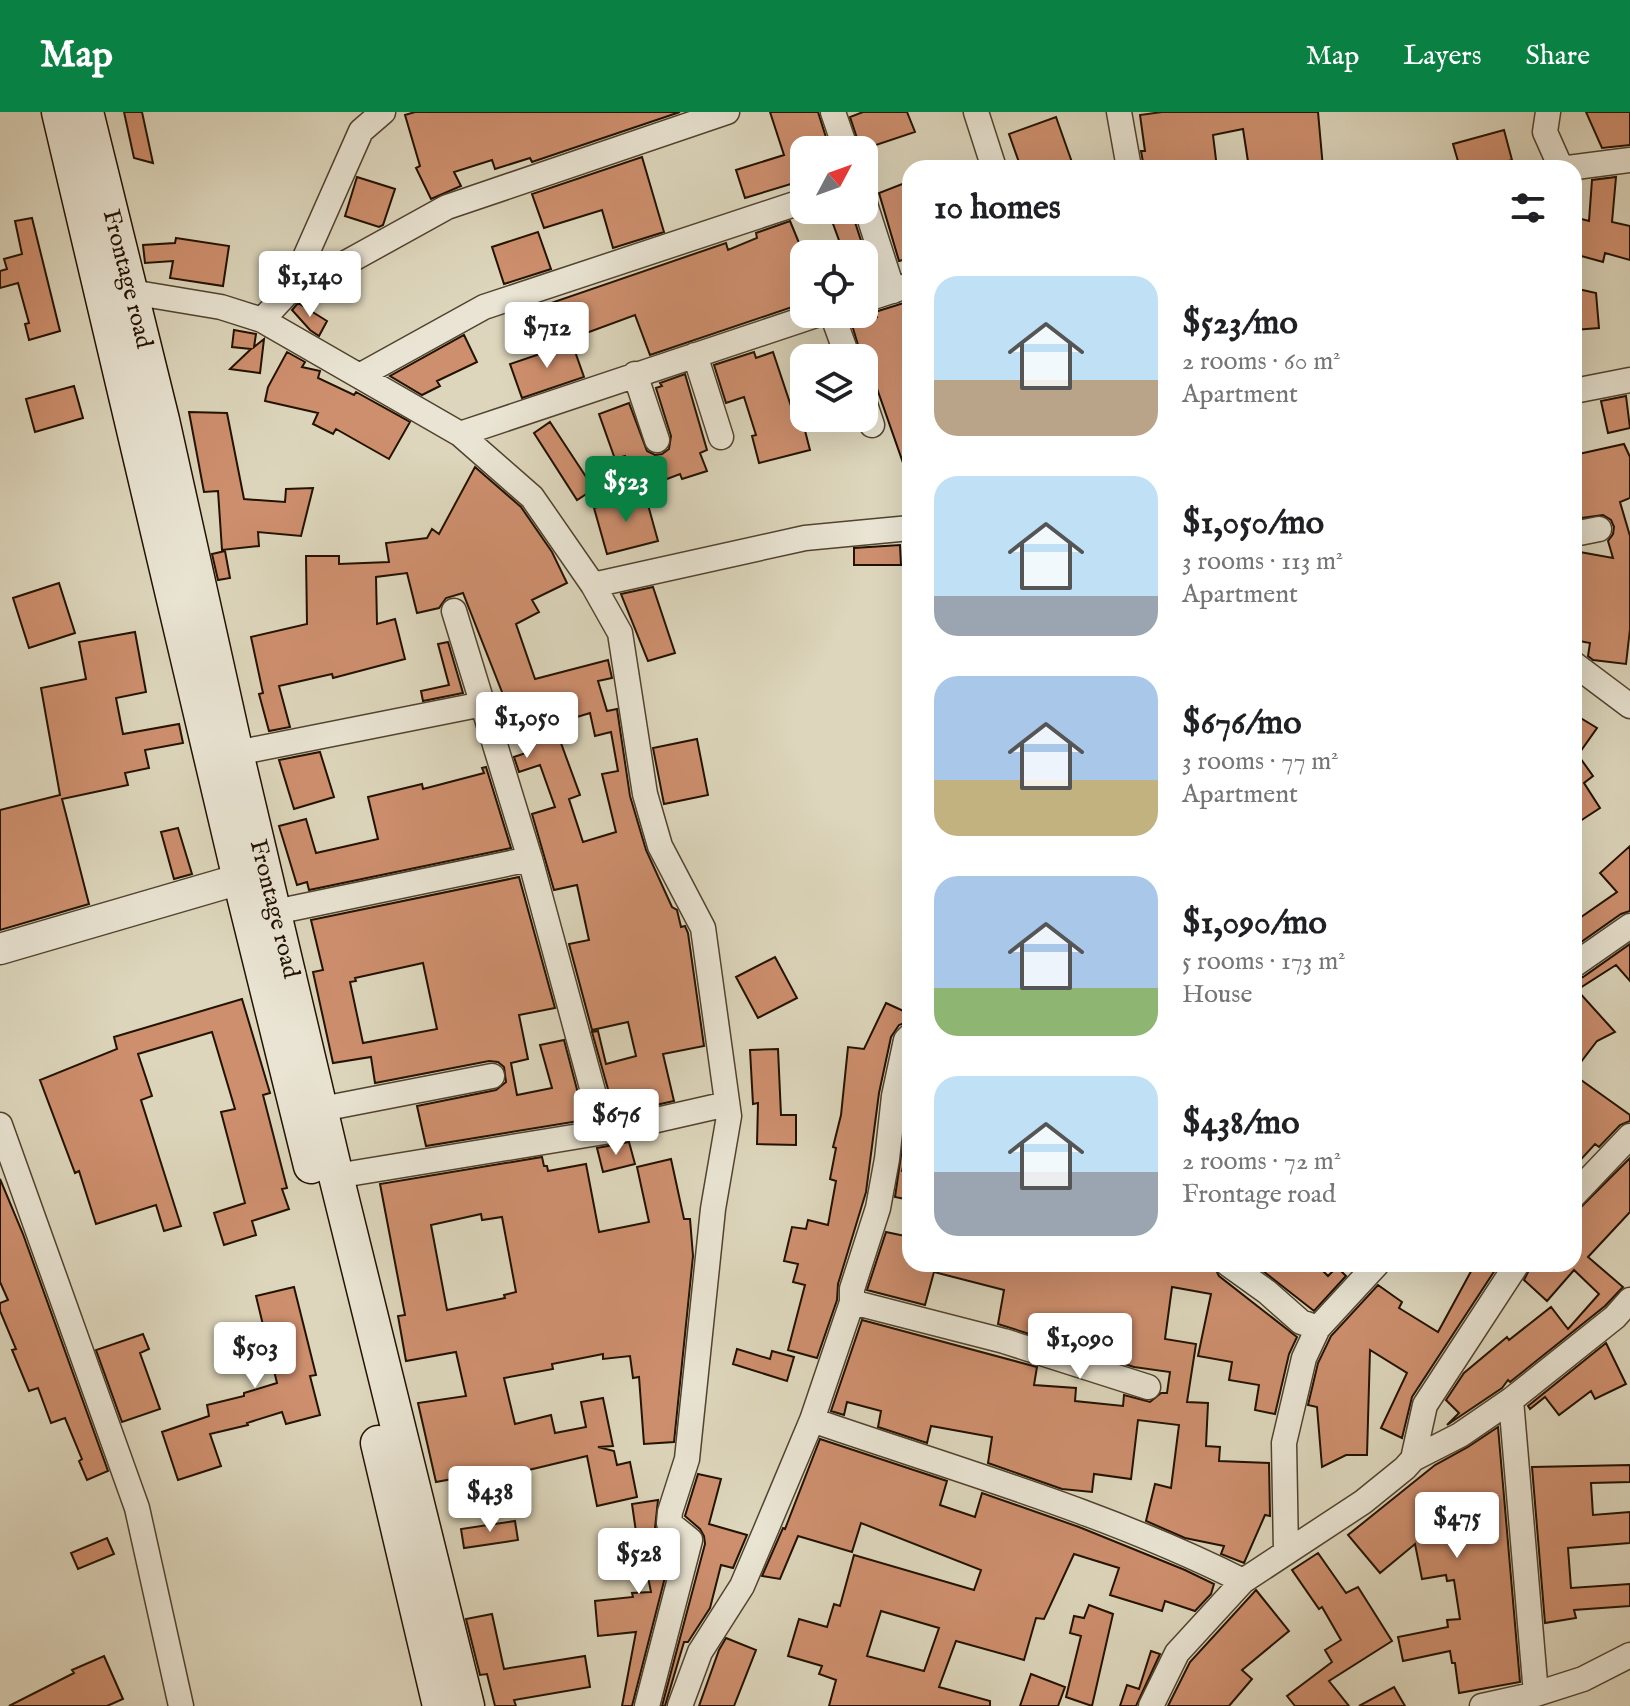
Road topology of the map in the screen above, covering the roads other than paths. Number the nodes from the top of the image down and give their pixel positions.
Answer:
1 (59, 112) edge
2 (86, 112) edge
3 (383, 112) edge
4 (727, 112) edge
5 (833, 112) edge
6 (976, 112) edge
7 (1119, 112) edge
8 (1548, 112) edge
9 (841, 136) edge
10 (991, 160) edge
11 (1128, 160) edge
12 (1557, 160) edge
13 (1630, 160) edge
14 (1582, 166) edge
15 (790, 206) edge
16 (874, 224) edge
17 (901, 288) edge
18 (291, 289) junction
19 (878, 295) edge
20 (117, 296) junction
21 (262, 320) junction
22 (790, 324) edge
23 (695, 355) junction
24 (635, 374) junction
25 (361, 375) junction
26 (1630, 380) edge
27 (1582, 389) edge
28 (460, 434) junction
29 (721, 437) dead end
30 (657, 440) dead end
31 (902, 529) edge
32 (1599, 529) dead end
33 (1582, 532) edge
34 (593, 585) junction
35 (454, 611) dead end
36 (1582, 670) edge
37 (483, 704) junction
38 (1630, 706) edge
39 (236, 753) junction
40 (530, 859) junction
41 (240, 879) junction
42 (275, 912) junction
43 (1630, 926) edge
44 (0, 949) edge
45 (1582, 959) edge
46 (902, 1059) edge
47 (492, 1076) dead end
48 (727, 1104) junction
49 (322, 1109) junction
50 (0, 1125) edge
51 (604, 1132) junction
52 (1630, 1136) edge
53 (899, 1161) edge
54 (336, 1176) junction
55 (1582, 1187) edge
56 (1239, 1272) edge
57 (1370, 1272) edge
58 (1512, 1272) edge
59 (1630, 1300) edge
60 (852, 1302) junction
61 (1318, 1328) junction
62 (1148, 1387) dead end
63 (1511, 1400) junction
64 (812, 1420) junction
65 (1413, 1459) junction
66 (1286, 1552) junction
67 (1243, 1581) junction
68 (1630, 1655) edge
69 (1536, 1694) junction
70 (181, 1706) edge
71 (440, 1706) edge
72 (467, 1706) edge
73 (647, 1706) edge
74 (680, 1706) edge
75 (1151, 1706) edge
76 (1482, 1706) edge

1 - 20 main road
2 - 20 main road, Frontage road
3 - 18 street
4 - 18 street
5 - 9 street
6 - 10 street
7 - 11 street
8 - 12 street
13 - 14 street
15 - 25 street
16 - 17 street
17 - 19 street
18 - 21 street
20 - 21 street
20 - 39 main road, Frontage road
20 - 41 main road
21 - 25 street
22 - 23 street
23 - 24 street
23 - 29 street
24 - 28 street
24 - 30 street
25 - 28 street
26 - 27 street
28 - 34 street
31 - 34 street
32 - 33 street
34 - 48 street
35 - 37 street
36 - 38 street
37 - 39 street
37 - 40 street
39 - 42 main road, Frontage road
40 - 42 street
40 - 51 street
41 - 44 street
41 - 71 main road
42 - 49 main road, Frontage road
43 - 45 street
46 - 53 street
47 - 49 street
48 - 51 street
48 - 73 street
49 - 54 main road, Frontage road
50 - 70 street
51 - 54 street
52 - 55 street
53 - 60 street
54 - 72 main road, Frontage road
56 - 61 street
57 - 61 street
58 - 65 street
59 - 63 street
60 - 62 street
60 - 64 street
61 - 66 street
63 - 65 street
63 - 69 street
64 - 67 street
64 - 74 street
65 - 66 street
66 - 67 street
67 - 75 street
68 - 69 street
69 - 76 street

